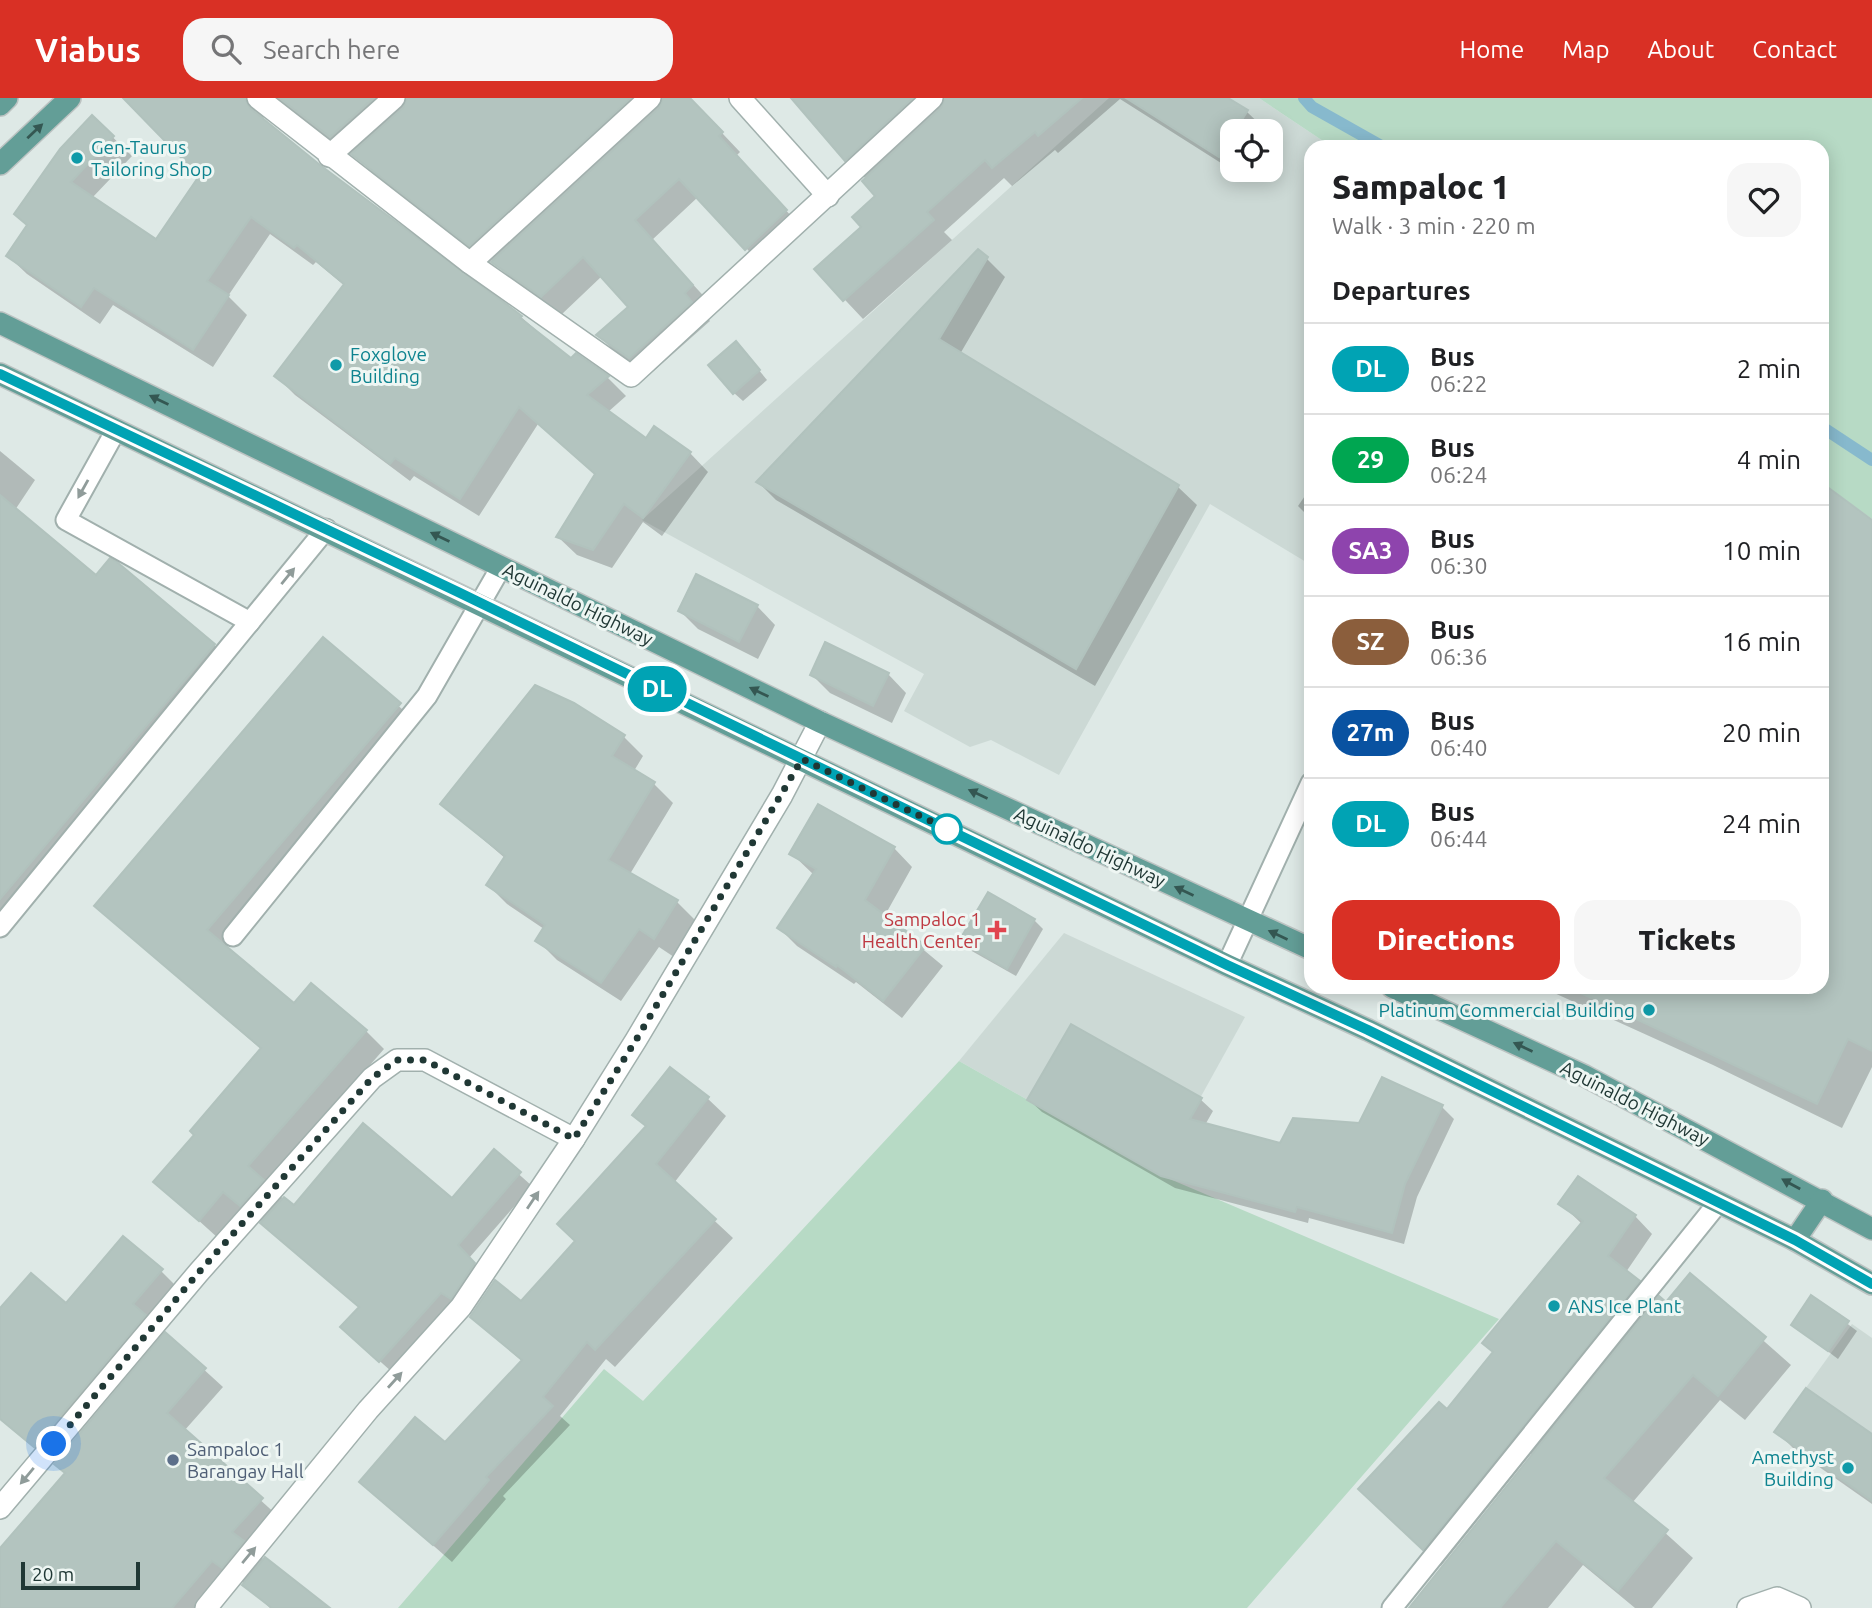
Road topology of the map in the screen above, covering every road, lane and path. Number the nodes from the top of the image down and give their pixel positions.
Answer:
1 (7, 98) edge
2 (70, 98) edge
3 (258, 98) edge
4 (394, 98) edge
5 (650, 98) edge
6 (740, 98) edge
7 (932, 98) edge
8 (0, 105) edge
9 (329, 156) junction
10 (0, 164) edge
11 (828, 196) junction
12 (471, 263) junction
13 (0, 323) edge
14 (0, 374) edge
15 (116, 430) junction
16 (326, 529) junction
17 (501, 567) junction
18 (480, 603) junction
19 (250, 622) junction
20 (820, 722) junction
21 (802, 759) junction
22 (1304, 797) edge
23 (1246, 920) junction
24 (0, 927) edge
25 (233, 936) dead end
26 (1304, 947) edge
27 (1227, 965) junction
28 (1407, 994) edge
29 (574, 1139) junction
30 (1822, 1200) junction
31 (1718, 1203) junction
32 (1872, 1229) edge
33 (1795, 1240) junction
34 (1872, 1284) edge
35 (0, 1508) edge
36 (206, 1608) edge
37 (1392, 1608) edge
38 (1748, 1608) edge
39 (1799, 1608) edge

1 - 8 main road
10 -> 2 main road
3 - 9 street
4 - 9 street
5 - 12 street
6 - 11 street
7 - 11 street
9 - 12 street
11 - 12 street
17 -> 13 main road, Aguinaldo Highway
14 - 15 main road
15 - 16 main road
15 -> 19 lane
16 - 18 main road
19 -> 16 lane
17 - 18 lane
20 -> 17 main road, Aguinaldo Highway
18 - 21 main road
18 - 25 lane
19 - 24 lane
20 - 21 street
23 -> 20 main road, Aguinaldo Highway
21 - 27 main road
21 - 29 street
22 - 23 lane
26 -> 23 main road, Aguinaldo Highway
23 - 27 lane
27 - 31 main road
30 -> 28 main road, Aguinaldo Highway
29 -> 35 street
36 -> 29 street
30 - 32 main road, Aguinaldo Highway
30 - 33 main road
31 - 33 main road
31 - 37 lane
33 - 34 main road
38 - 39 street

